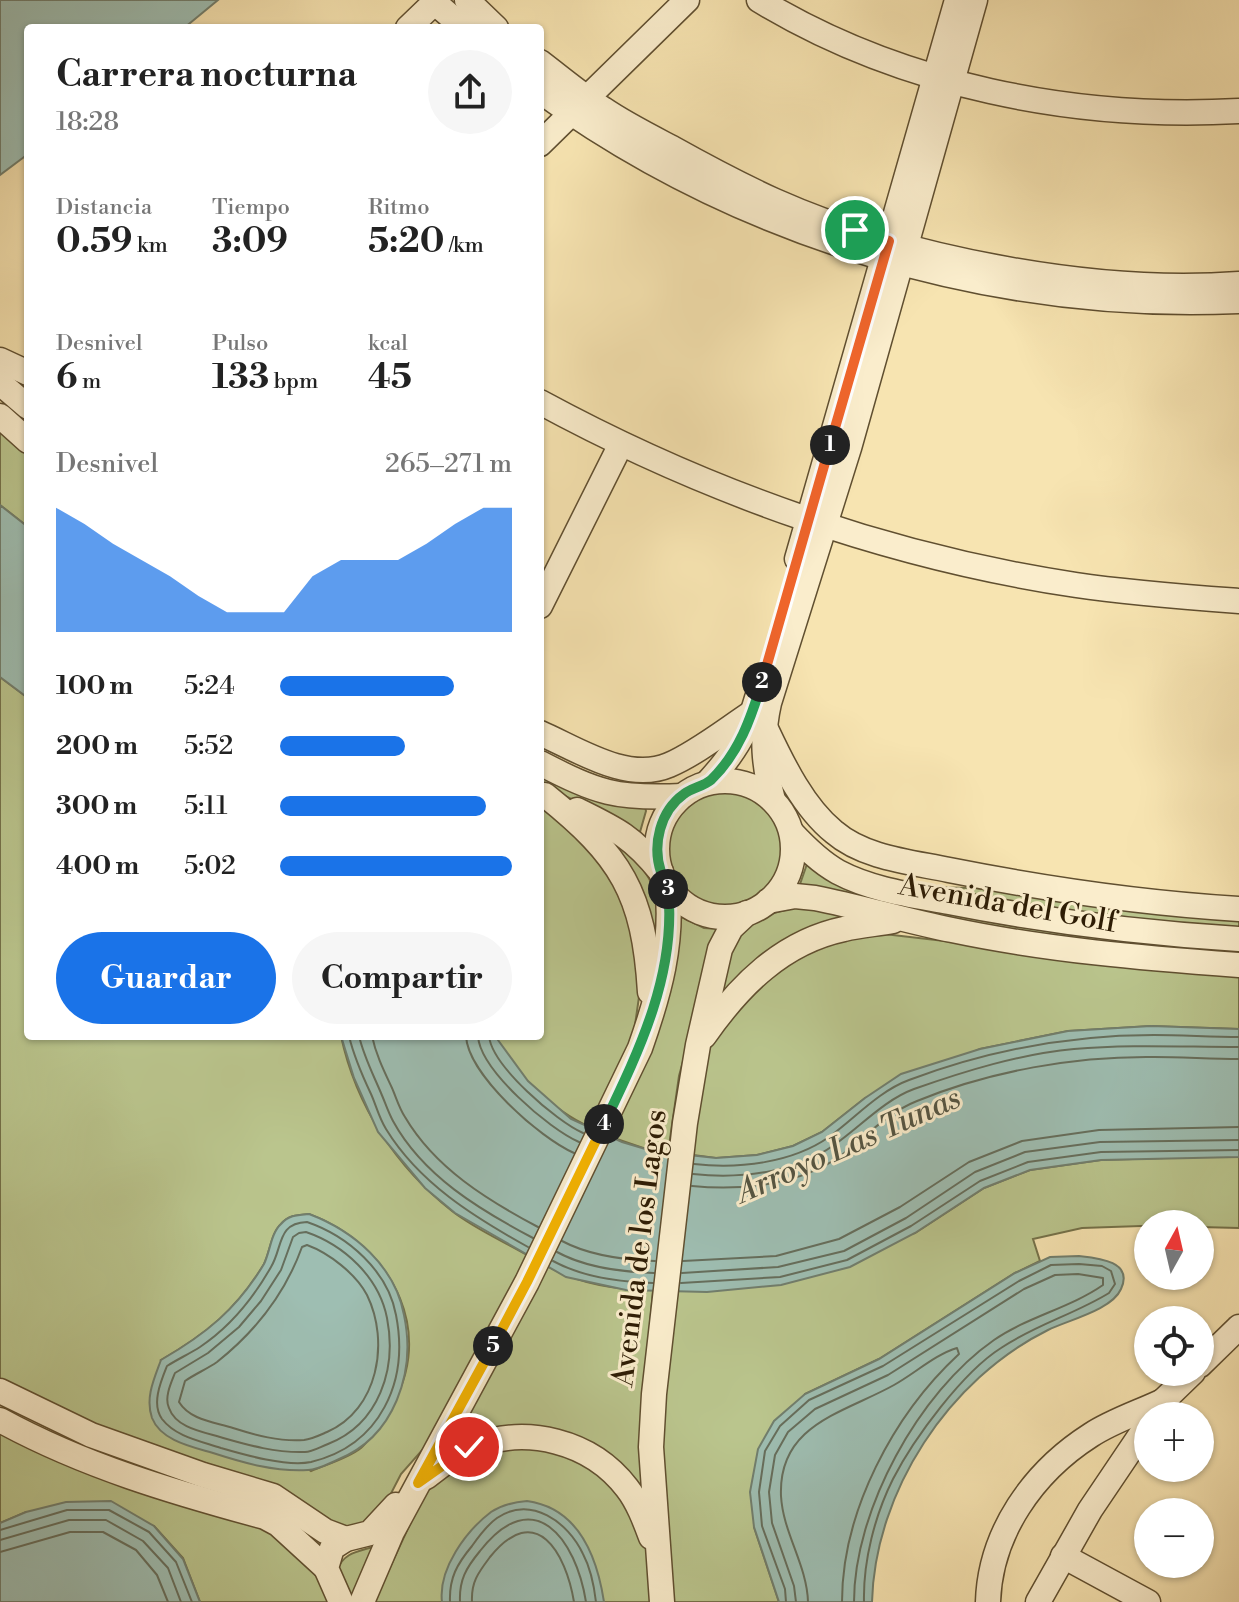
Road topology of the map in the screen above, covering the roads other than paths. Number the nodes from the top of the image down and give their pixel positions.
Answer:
1 (467, 0) edge
2 (687, 0) edge
3 (759, 0) edge
4 (957, 0) edge
5 (975, 0) edge
6 (436, 1) edge
7 (412, 24) edge
8 (460, 24) edge
9 (492, 24) edge
10 (544, 66) edge
11 (944, 80) junction
12 (544, 92) edge
13 (580, 106) junction
14 (1239, 111) edge
15 (544, 140) edge
16 (895, 252) junction
17 (1239, 284) edge
18 (1239, 301) edge
19 (0, 360) edge
20 (24, 371) edge
21 (0, 383) edge
22 (24, 404) edge
23 (544, 404) edge
24 (0, 416) edge
25 (24, 437) edge
26 (621, 444) junction
27 (817, 521) junction
28 (544, 598) edge
29 (1239, 601) edge
30 (761, 710) junction
31 (544, 735) edge
32 (544, 745) edge
33 (544, 765) edge
34 (708, 782) junction
35 (578, 783) junction
36 (544, 795) edge
37 (544, 796) edge
38 (682, 796) junction
39 (773, 800) junction
40 (792, 833) junction
41 (985, 877) junction
42 (664, 878) junction
43 (866, 884) junction
44 (768, 901) junction
45 (1239, 909) edge
46 (747, 913) junction
47 (905, 919) junction
48 (1239, 939) edge
49 (1239, 965) edge
50 (652, 1015) junction
51 (698, 1045) junction
52 (1239, 1327) edge
53 (1214, 1351) edge
54 (1180, 1386) edge
55 (0, 1391) edge
56 (1165, 1402) edge
57 (1134, 1418) edge
58 (0, 1420) edge
59 (1092, 1434) junction
60 (1134, 1445) edge
61 (1117, 1470) junction
62 (418, 1483) junction
63 (346, 1539) junction
64 (657, 1555) junction
65 (1063, 1556) junction
66 (326, 1568) junction
67 (341, 1602) edge
68 (362, 1602) edge
69 (662, 1602) edge
70 (988, 1602) edge
71 (1038, 1602) edge
72 (1148, 1602) edge

1 - 9 street
2 - 13 street
3 - 11 street
4 - 11 street
5 - 11 street
6 - 7 street
6 - 8 street
10 - 13 street
11 - 14 street
11 - 16 street
12 - 13 street
13 - 15 street
13 - 16 street
16 - 17 street
16 - 18 street
16 - 27 street
19 - 20 street
21 - 22 street
23 - 26 street
24 - 25 street
26 - 27 street
26 - 28 street
27 - 29 street
27 - 30 street
30 - 31 street
30 - 34 street
30 - 39 street
30 - 41 street
32 - 35 street
33 - 35 street
34 - 38 street
34 - 39 street
35 - 38 street
36 - 42 street
37 - 50 street
38 - 42 street
39 - 40 street
40 - 43 street, Avenida del Golf
40 - 44 street
41 - 43 street
41 - 45 street
42 - 46 street
42 - 50 street, Avenida de los Lagos
43 - 48 street, Avenida del Golf
44 - 46 street
44 - 47 street, Avenida del Golf
46 - 51 street, Avenida de los Lagos
47 - 49 street, Avenida del Golf
47 - 51 street
50 - 62 street, Avenida de los Lagos
51 - 64 street, Avenida de los Lagos
52 - 53 street
54 - 56 street
55 - 63 street
57 - 59 street
58 - 66 street
59 - 61 street
59 - 70 street
60 - 61 street
61 - 65 street
62 - 63 street
62 - 64 street
62 - 68 street, Avenida de los Lagos
63 - 66 street
64 - 69 street, Avenida de los Lagos
65 - 71 street
65 - 72 street
66 - 67 street

